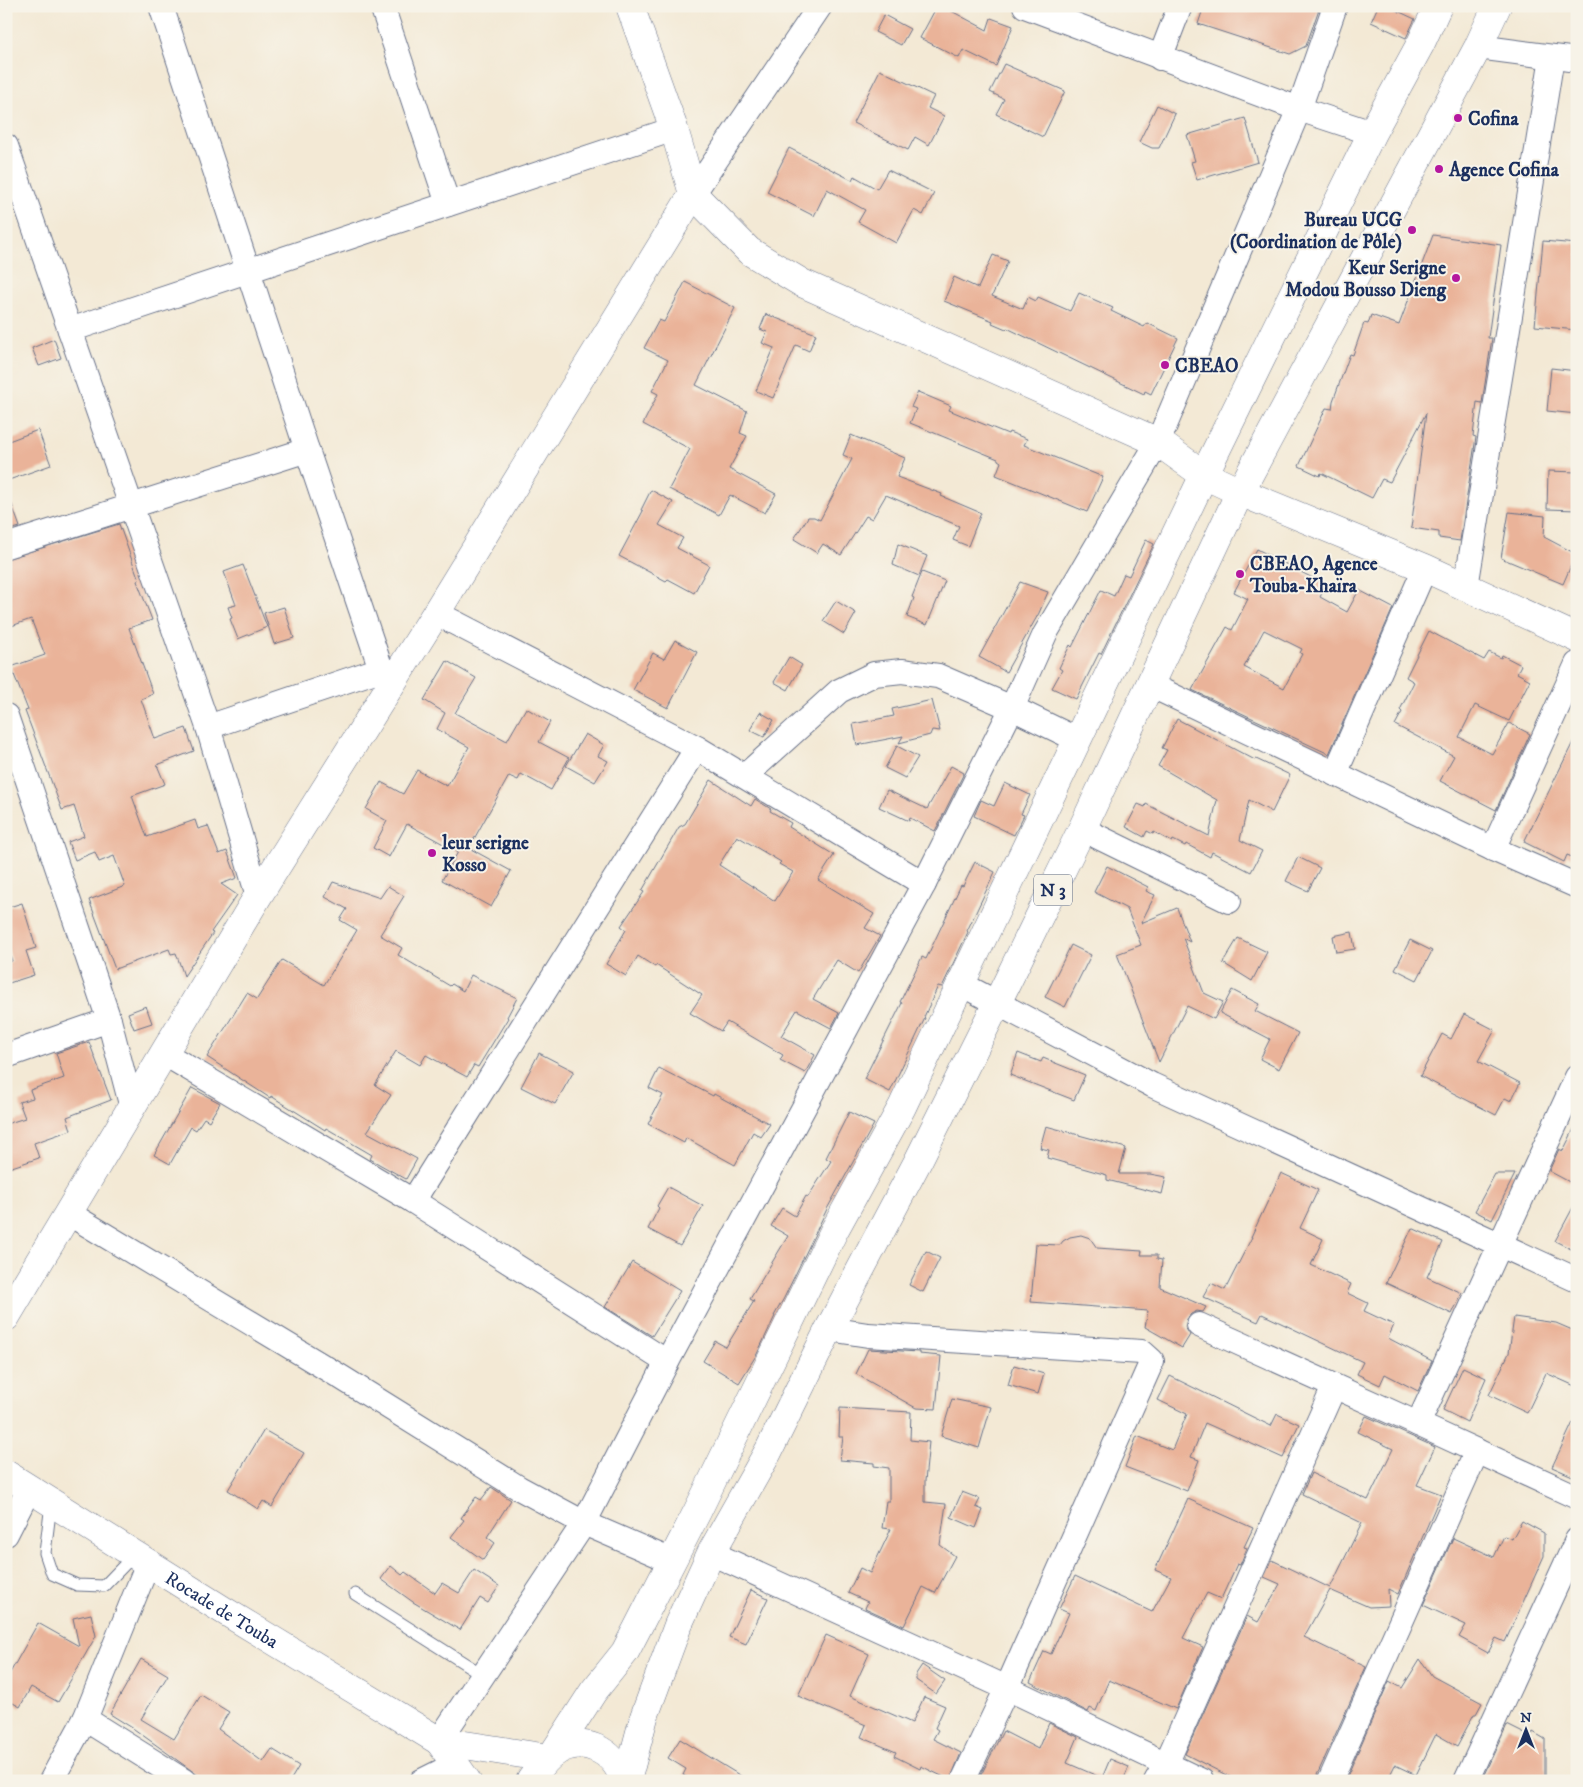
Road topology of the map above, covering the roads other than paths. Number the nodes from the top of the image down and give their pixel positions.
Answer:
1 (161, 6) edge
2 (382, 6) edge
3 (630, 6) edge
4 (820, 6) edge
5 (1180, 6) edge
6 (1335, 6) edge
7 (1438, 6) edge
8 (1498, 6) edge
9 (1036, 8) edge
10 (1478, 47) junction
11 (1552, 57) junction
12 (1160, 58) junction
13 (1577, 60) edge
14 (1299, 109) junction
15 (674, 129) junction
16 (1372, 133) junction
17 (6, 146) edge
18 (693, 194) junction
19 (448, 204) junction
20 (248, 270) junction
21 (70, 330) junction
22 (1158, 442) junction
23 (307, 450) junction
24 (1204, 475) junction
25 (1240, 492) junction
26 (132, 506) junction
27 (6, 546) edge
28 (1425, 568) junction
29 (1466, 587) junction
30 (436, 613) junction
31 (1577, 638) edge
32 (1577, 664) edge
33 (385, 678) junction
34 (1150, 686) junction
35 (1012, 708) junction
36 (6, 716) edge
37 (208, 727) junction
38 (1078, 740) junction
39 (696, 748) junction
40 (1335, 774) junction
41 (746, 776) junction
42 (1082, 829) junction
43 (1493, 849) junction
44 (924, 884) junction
45 (1577, 886) edge
46 (258, 896) junction
47 (1229, 901) dead end
48 (961, 984) junction
49 (997, 1003) junction
50 (109, 1020) junction
51 (165, 1054) junction
52 (6, 1056) edge
53 (1577, 1077) edge
54 (132, 1108) junction
55 (413, 1201) junction
56 (68, 1213) junction
57 (1501, 1245) junction
58 (1577, 1280) edge
59 (7, 1313) edge
60 (1199, 1326) dead end
61 (829, 1329) junction
62 (667, 1362) junction
63 (1334, 1387) junction
64 (1418, 1424) junction
65 (1477, 1451) junction
66 (6, 1474) edge
67 (40, 1496) junction
68 (1577, 1497) edge
69 (9, 1521) edge
70 (584, 1523) junction
71 (1577, 1540) edge
72 (711, 1553) junction
73 (141, 1559) junction
74 (672, 1561) junction
75 (355, 1594) dead end
76 (483, 1675) junction
77 (1007, 1688) junction
78 (85, 1719) junction
79 (439, 1741) junction
80 (551, 1756) junction
81 (462, 1772) edge
82 (1161, 1772) edge
83 (51, 1781) edge
84 (184, 1781) edge
85 (422, 1781) edge
86 (530, 1781) edge
87 (625, 1781) edge
88 (963, 1781) edge
89 (1202, 1781) edge
90 (1330, 1781) edge
91 (1466, 1781) edge

1 - 20 street
2 - 19 street
3 - 15 main road
4 - 18 street
5 - 12 street
6 - 14 street
7 - 16 main road, N 3
8 - 10 main road, N 3
9 - 12 street
10 - 11 street
10 - 25 main road, N 3
11 - 13 street
11 - 29 street
12 - 14 street
14 - 16 street
14 - 22 street
15 - 18 main road
15 - 19 street
16 - 24 main road, N 3
17 - 21 street
18 - 22 main road
18 - 30 main road
19 - 20 street
20 - 21 street
20 - 23 street
21 - 26 street
22 - 24 main road
22 - 35 street
23 - 26 street
23 - 33 street
24 - 25 main road
24 - 38 main road, N 3
25 - 28 main road
25 - 34 main road, N 3
26 - 27 street
26 - 37 street
28 - 29 main road
28 - 40 street
29 - 31 main road
30 - 33 main road
30 - 39 street
32 - 43 street
33 - 37 street
33 - 46 main road
34 - 40 street
34 - 42 main road, N 3
35 - 38 street
35 - 41 street
35 - 44 street
36 - 50 street
37 - 46 street
38 - 48 main road, N 3
39 - 41 street
39 - 55 street
40 - 43 street
41 - 44 street
42 - 47 street
42 - 49 main road, N 3
43 - 45 street
44 - 62 street
46 - 51 main road
48 - 49 street
48 - 74 main road, N 3
49 - 57 street
49 - 61 main road, N 3
50 - 52 street
50 - 54 street
51 - 54 main road
51 - 55 street
53 - 57 street
54 - 56 main road
55 - 62 street
56 - 59 main road
56 - 70 street
57 - 58 street
57 - 64 street
60 - 63 street
61 - 72 main road, N 3
61 - 77 street
62 - 70 street
63 - 64 street
63 - 82 street
64 - 65 street
65 - 68 street
65 - 90 street
66 - 67 main road, Rocade de Touba
67 - 69 street
67 - 73 main road, Rocade de Touba
67 - 73 lane
70 - 74 street
70 - 76 street
71 - 91 street
72 - 77 street
72 - 87 main road, N 3
73 - 78 street
73 - 79 main road, Rocade de Touba
74 - 80 main road, N 3
75 - 76 lane
76 - 79 street
77 - 82 street
77 - 88 street
78 - 83 street
78 - 84 street
79 - 80 main road, Rocade de Touba
79 - 81 main road, Rocade de Touba
80 - 86 main road
80 - 87 main road
81 - 85 street
82 - 89 street

